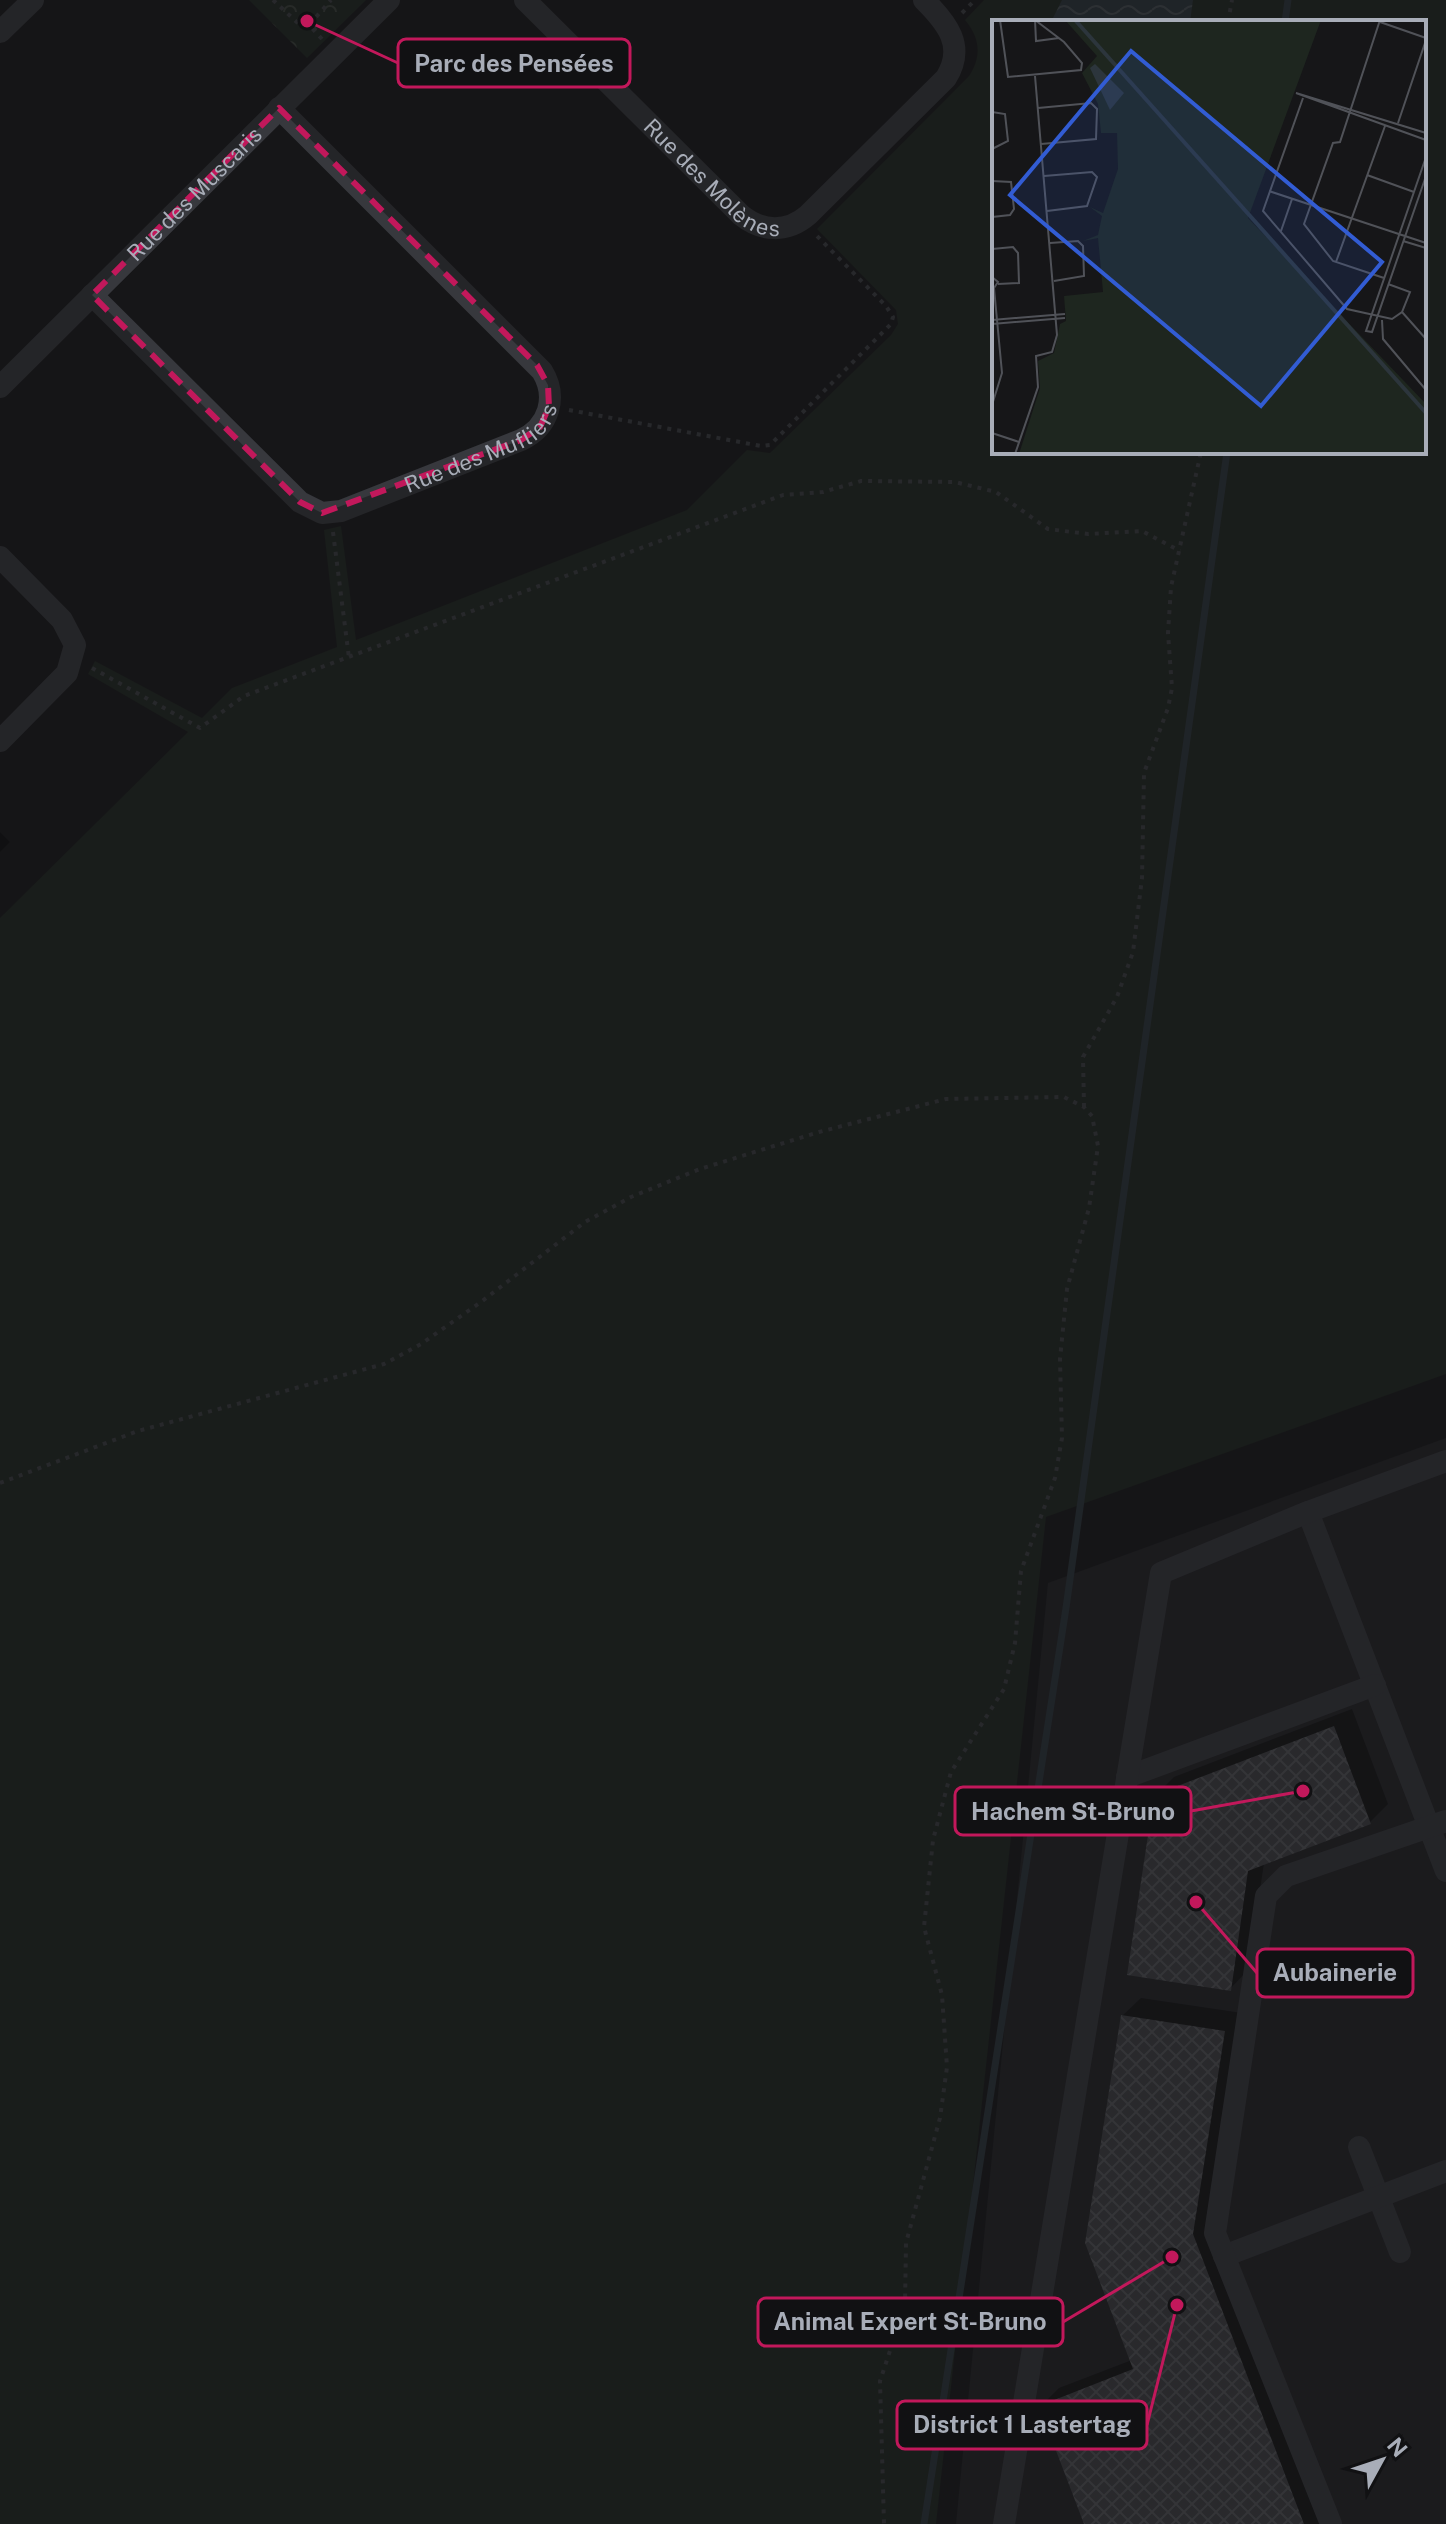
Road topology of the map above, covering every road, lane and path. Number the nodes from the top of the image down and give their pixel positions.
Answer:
1 (33, 0) edge
2 (273, 0) edge
3 (331, 0) edge
4 (389, 0) edge
5 (525, 0) edge
6 (924, 0) edge
7 (975, 0) edge
8 (1232, 0) edge
9 (325, 3) edge
10 (960, 14) dead end
11 (1228, 20) edge
12 (309, 25) junction
13 (0, 32) edge
14 (324, 41) dead end
15 (279, 108) junction
16 (814, 233) dead end
17 (92, 295) junction
18 (0, 387) edge
19 (567, 409) dead end
20 (1201, 454) edge
21 (332, 530) dead end
22 (1180, 551) junction
23 (0, 557) edge
24 (349, 658) junction
25 (92, 668) dead end
26 (0, 741) edge
27 (1084, 1107) junction
28 (1446, 1461) edge
29 (0, 1483) edge
30 (1308, 1512) junction
31 (1375, 1685) junction
32 (1127, 1777) junction
33 (1438, 1824) edge
34 (1446, 1871) edge
35 (1359, 2147) dead end
36 (1446, 2171) edge
37 (1378, 2196) junction
38 (1400, 2252) dead end
39 (1224, 2256) junction
40 (884, 2524) edge
41 (1004, 2524) edge
42 (1331, 2524) edge

1 - 13 street
2 - 12 path
3 - 9 path
4 - 15 street, Rue des Muscaris
5 - 6 street, Rue des Molènes
7 - 10 path
8 - 11 path
9 - 12 path
12 - 14 path
15 - 17 street, Rue des Muscaris
15 - 17 street, Rue des Mufliers
16 - 19 path
17 - 18 street, Rue des Muscaris
20 - 22 path
21 - 24 path
22 - 24 path
22 - 27 path
23 - 26 street
24 - 25 path
27 - 29 path
27 - 40 path
28 - 30 street
30 - 31 street
30 - 32 street
31 - 32 street
31 - 33 street
32 - 41 street
33 - 34 street
33 - 39 street
35 - 37 street
36 - 37 street
37 - 38 street
37 - 39 street
39 - 42 street

